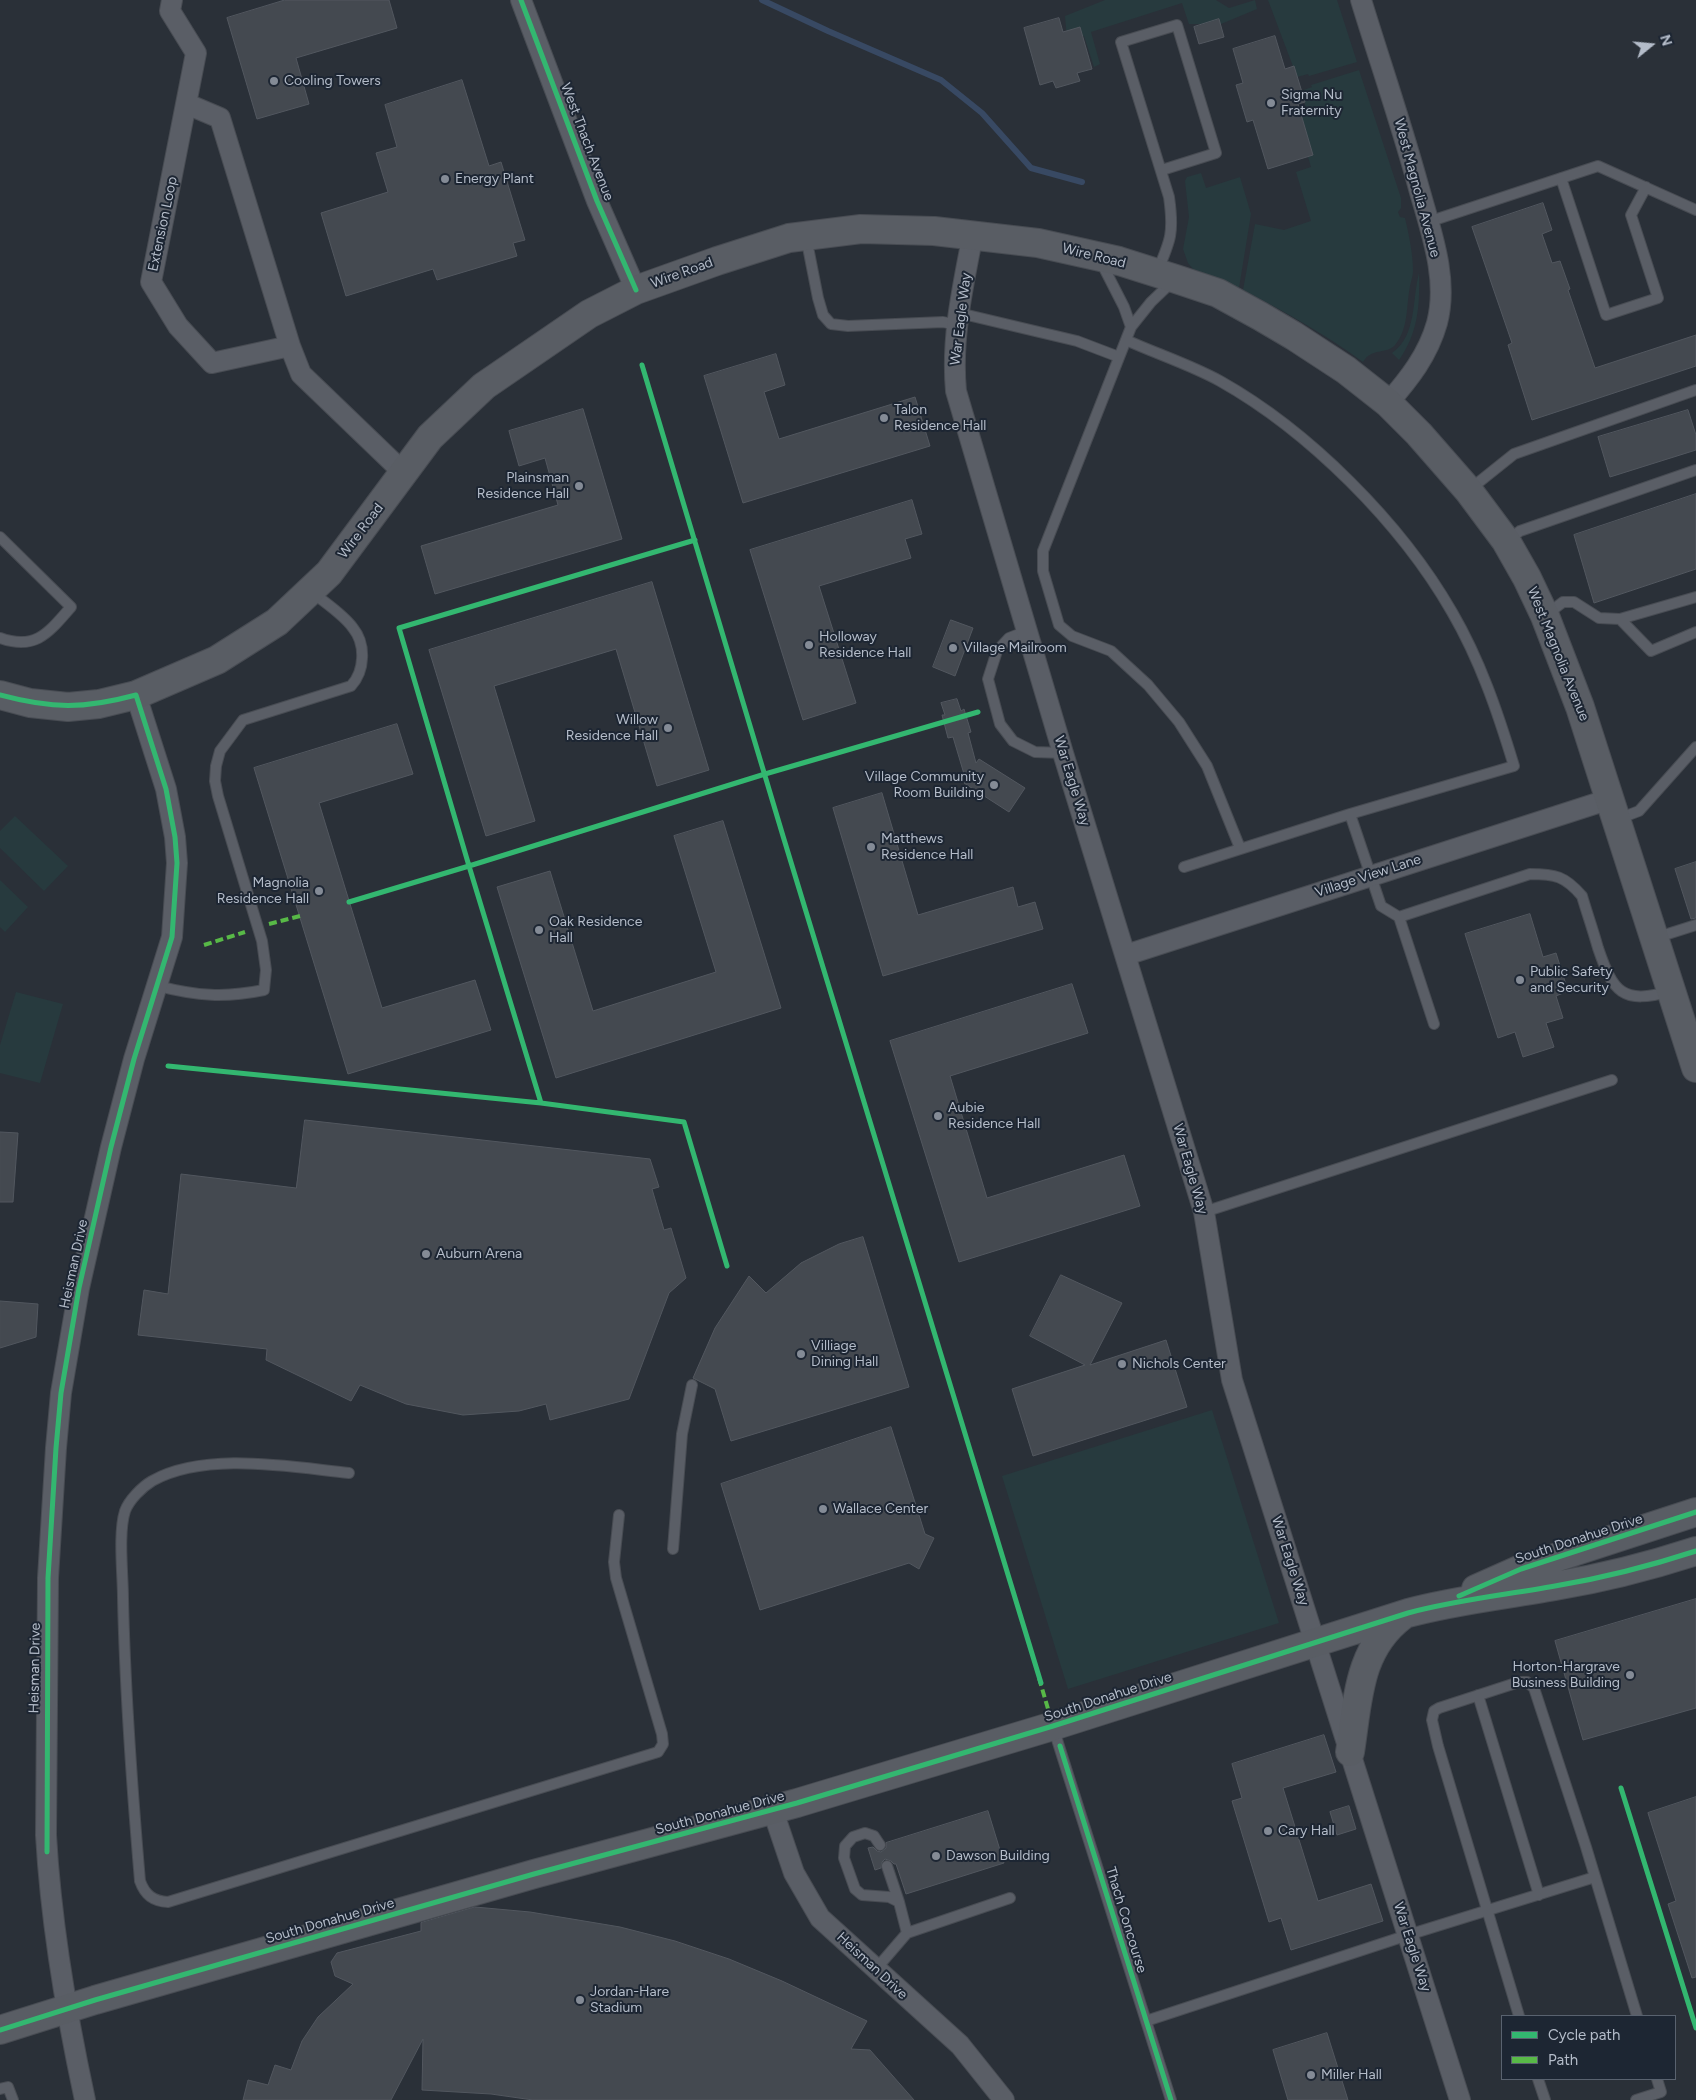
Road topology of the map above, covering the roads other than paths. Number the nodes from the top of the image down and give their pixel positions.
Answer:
1 (172, 0) edge
2 (521, 0) edge
3 (1361, 0) edge
4 (187, 104) junction
5 (1162, 170) junction
6 (1561, 178) junction
7 (1646, 187) junction
8 (1696, 210) edge
9 (1428, 222) junction
10 (973, 234) junction
11 (806, 236) junction
12 (1098, 257) junction
13 (1166, 276) junction
14 (636, 290) junction
15 (958, 319) junction
16 (1131, 327) junction
17 (1126, 340) junction
18 (290, 346) junction
19 (1120, 357) junction
20 (1696, 390) edge
21 (1388, 403) junction
22 (1696, 470) edge
23 (404, 472) junction
24 (1468, 490) junction
25 (0, 537) edge
26 (1506, 541) junction
27 (310, 591) junction
28 (1696, 597) edge
29 (1545, 616) junction
30 (1620, 619) junction
31 (1027, 631) junction
32 (1696, 632) edge
33 (0, 638) edge
34 (0, 695) edge
35 (136, 695) junction
36 (1696, 746) edge
37 (1063, 753) junction
38 (1613, 809) junction
39 (1350, 814) junction
40 (1240, 848) junction
41 (1184, 867) dead end
42 (1371, 875) junction
43 (1399, 917) junction
44 (1696, 925) edge
45 (1654, 938) junction
46 (1126, 955) junction
47 (158, 986) junction
48 (1672, 991) junction
49 (1434, 1024) dead end
50 (1696, 1068) edge
51 (1612, 1080) dead end
52 (1204, 1212) junction
53 (692, 1385) dead end
54 (349, 1474) dead end
55 (1696, 1512) edge
56 (619, 1515) dead end
57 (673, 1549) dead end
58 (1696, 1551) edge
59 (1443, 1603) junction
60 (1408, 1612) junction
61 (1315, 1642) junction
62 (1478, 1695) junction
63 (1057, 1736) junction
64 (1350, 1752) junction
65 (773, 1811) junction
66 (880, 1845) dead end
67 (887, 1866) dead end
68 (1595, 1877) junction
69 (1539, 1895) junction
70 (1010, 1898) dead end
71 (899, 1902) junction
72 (1487, 1912) junction
73 (907, 1934) junction
74 (1408, 1935) junction
75 (876, 1969) junction
76 (66, 2008) junction
77 (1519, 2015) edge
78 (1638, 2015) edge
79 (1146, 2021) junction
80 (0, 2030) edge
81 (1538, 2080) edge
82 (1657, 2080) edge
83 (0, 2089) edge
84 (13, 2100) edge
85 (85, 2100) edge
86 (1004, 2100) edge
87 (1171, 2100) edge
88 (1460, 2100) edge
89 (1545, 2100) edge
90 (1636, 2100) edge

1 - 4 street, Extension Loop
2 - 14 street, West Thach Avenue
3 - 9 street, West Magnolia Avenue
4 - 18 street
4 - 18 street, Extension Loop
5 - 5 lane
5 - 13 lane
6 - 7 lane
6 - 7 lane
6 - 9 lane
7 - 8 lane
9 - 21 street, West Magnolia Avenue
10 - 11 street, Wire Road
10 - 12 street, Wire Road
10 - 15 street, War Eagle Way
11 - 14 street, Wire Road
11 - 15 lane
12 - 13 street, Wire Road
12 - 16 lane
13 - 16 lane
13 - 21 street, Wire Road
14 - 23 street, Wire Road
15 - 19 lane
15 - 31 street, War Eagle Way
16 - 17 lane
17 - 19 lane
17 - 39 lane
18 - 23 street
19 - 40 lane
20 - 24 lane
21 - 24 street, West Magnolia Avenue
22 - 26 lane
23 - 27 street, Wire Road
24 - 26 street, West Magnolia Avenue
25 - 33 lane
26 - 29 street, West Magnolia Avenue
27 - 35 street, Wire Road
27 - 47 lane
28 - 30 lane
29 - 30 lane
29 - 38 street, West Magnolia Avenue
30 - 32 lane
31 - 37 street, War Eagle Way
31 - 37 lane
34 - 35 street, Wire Road
35 - 47 street, Heisman Drive
36 - 38 lane
37 - 46 street, War Eagle Way
38 - 42 street, Village View Lane
38 - 45 street, West Magnolia Avenue
39 - 40 lane
39 - 42 lane
40 - 41 lane
42 - 43 lane
42 - 46 street, Village View Lane
43 - 48 lane
43 - 49 lane
44 - 45 lane
45 - 48 street, West Magnolia Avenue
46 - 52 street, War Eagle Way
47 - 76 street, Heisman Drive
48 - 50 street, West Magnolia Avenue
51 - 52 lane
52 - 61 street, War Eagle Way
53 - 57 lane
54 - 56 lane
55 - 59 street, South Donahue Drive
58 - 59 street, South Donahue Drive
59 - 60 street, South Donahue Drive
60 - 61 street, South Donahue Drive
60 - 64 street
61 - 63 street, South Donahue Drive
61 - 64 street, War Eagle Way
62 - 68 lane
62 - 69 lane
62 - 72 lane
63 - 65 street, South Donahue Drive
63 - 79 lane, Thach Concourse
64 - 74 street, War Eagle Way
65 - 75 street, Heisman Drive
65 - 76 street, South Donahue Drive
66 - 71 lane
67 - 71 lane
68 - 69 lane
68 - 78 lane
69 - 72 lane
70 - 73 lane
71 - 73 lane
72 - 74 lane
72 - 77 lane
73 - 75 lane
74 - 79 lane
74 - 88 street, War Eagle Way
75 - 86 street, Heisman Drive
76 - 80 street, South Donahue Drive
76 - 85 street, Heisman Drive
79 - 87 lane, Thach Concourse
81 - 89 lane
82 - 90 lane
83 - 84 lane

